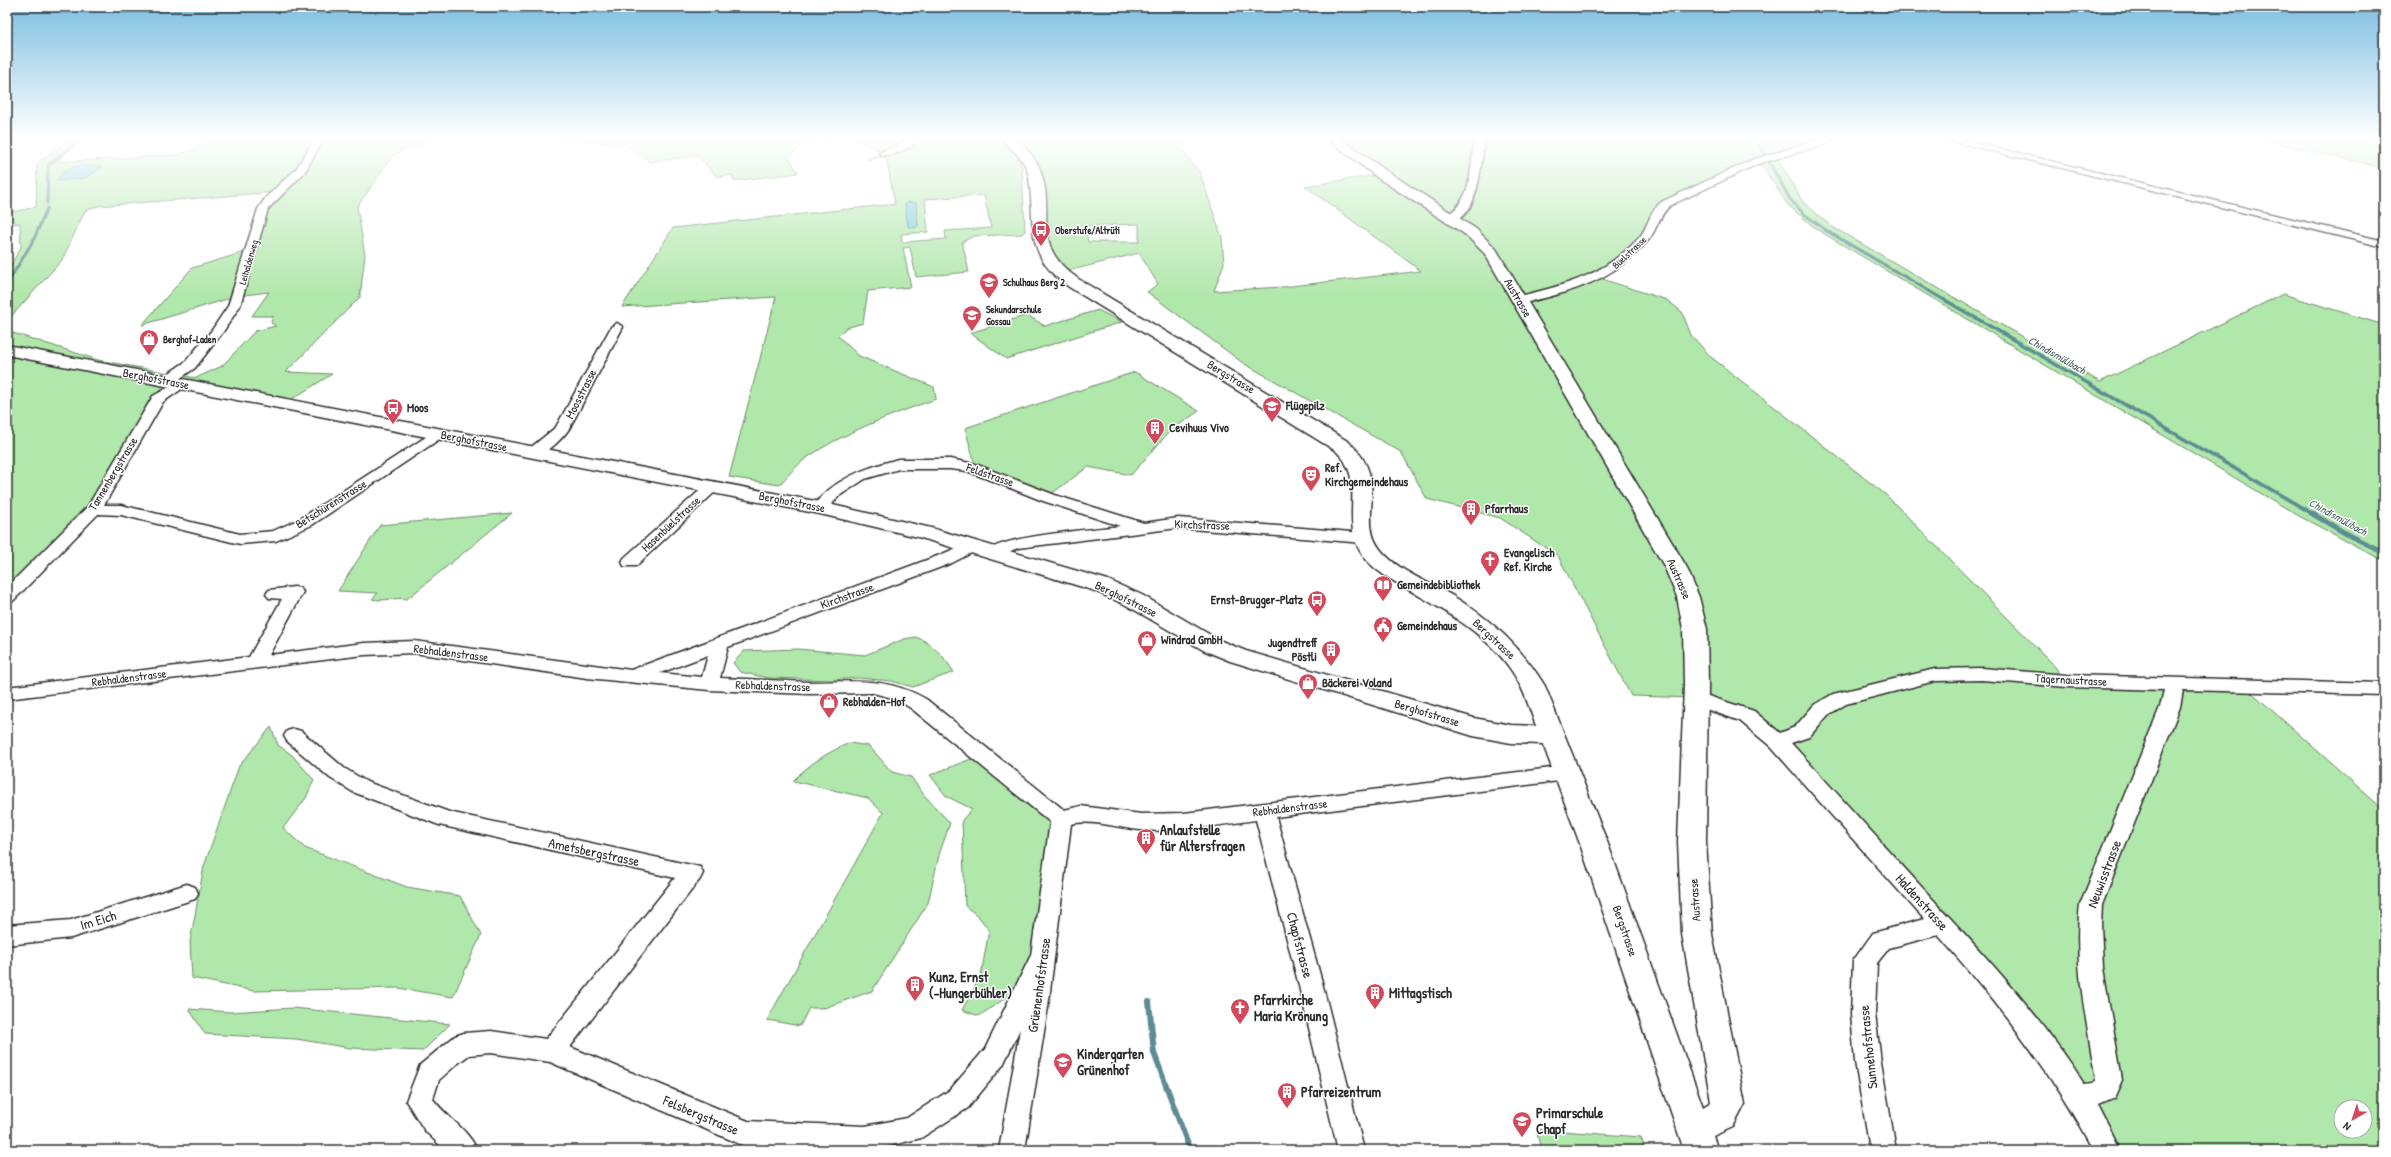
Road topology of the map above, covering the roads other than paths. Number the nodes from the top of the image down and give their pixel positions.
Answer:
1 (279, 191) edge
2 (1037, 191) edge
3 (1408, 191) edge
4 (1470, 191) edge
5 (1694, 191) edge
6 (2166, 191) edge
7 (1449, 218) junction
8 (2384, 244) edge
9 (1520, 300) junction
10 (617, 327) dead end
11 (7, 350) edge
12 (174, 382) junction
13 (440, 434) junction
14 (534, 452) junction
15 (712, 486) junction
16 (820, 508) junction
17 (94, 509) junction
18 (1142, 528) junction
19 (1364, 538) junction
20 (973, 546) junction
21 (995, 552) junction
22 (630, 562) dead end
23 (275, 594) dead end
24 (7, 597) edge
25 (720, 643) junction
26 (256, 662) junction
27 (632, 676) junction
28 (709, 684) junction
29 (2175, 684) junction
30 (2384, 689) edge
31 (7, 693) edge
32 (1696, 698) junction
33 (294, 736) dead end
34 (1553, 736) junction
35 (1777, 741) junction
36 (1567, 773) junction
37 (1264, 811) junction
38 (1061, 819) junction
39 (188, 893) dead end
40 (1943, 924) junction
41 (7, 935) edge
42 (1043, 954) junction
43 (552, 1051) junction
44 (2076, 1096) junction
45 (1698, 1139) edge
46 (464, 1150) edge
47 (1012, 1150) edge
48 (1351, 1150) edge
49 (1883, 1150) edge
50 (2108, 1150) edge

1 - 12 street, Leihaldenweg
2 - 19 street, Bergstrasse
3 - 7 street, Austrasse
4 - 7 street
5 - 9 street, Büelstrasse
6 - 8 street
7 - 9 street, Austrasse
9 - 32 street, Austrasse
10 - 14 street, Moosstrasse
11 - 12 street, Berghofstrasse
12 - 13 street, Berghofstrasse
12 - 17 street, Tannenbergstrasse
13 - 14 street, Berghofstrasse
13 - 17 street, Betschürenstrasse
14 - 15 street, Berghofstrasse
15 - 16 street, Berghofstrasse
15 - 22 street, Hasenbüelstrasse
16 - 18 street, Feldstrasse
16 - 20 street, Berghofstrasse
17 - 24 street, Tannenbergstrasse
18 - 19 street, Kirchstrasse
18 - 21 street, Kirchstrasse
19 - 34 street, Bergstrasse
20 - 21 street, Berghofstrasse
20 - 25 street, Kirchstrasse
21 - 34 street, Berghofstrasse
23 - 26 street
25 - 27 street, Kirchstrasse
25 - 28 street
26 - 27 street, Rebhaldenstrasse
26 - 31 street, Rebhaldenstrasse
27 - 28 street, Rebhaldenstrasse
28 - 38 street, Rebhaldenstrasse
29 - 30 street, Tägernaustrasse
29 - 35 street, Tägernaustrasse
29 - 44 street, Neuwisstrasse
32 - 35 street, Haldenstrasse
32 - 45 street, Austrasse
33 - 43 street, Ametsbergstrasse
34 - 36 street, Bergstrasse
35 - 40 street, Haldenstrasse
36 - 37 street, Rebhaldenstrasse
36 - 45 street, Bergstrasse
37 - 38 street, Rebhaldenstrasse
37 - 48 street, Chapfstrasse
38 - 42 street, Grüenenhofstrasse
39 - 41 street, Im Eich
40 - 44 street, Haldenstrasse
40 - 49 street, Sunnehofstrasse
42 - 43 street, Felsbergstrasse
42 - 47 street, Grüenenhofstrasse
43 - 46 street, Felsbergstrasse
44 - 50 street, Haldenstrasse

